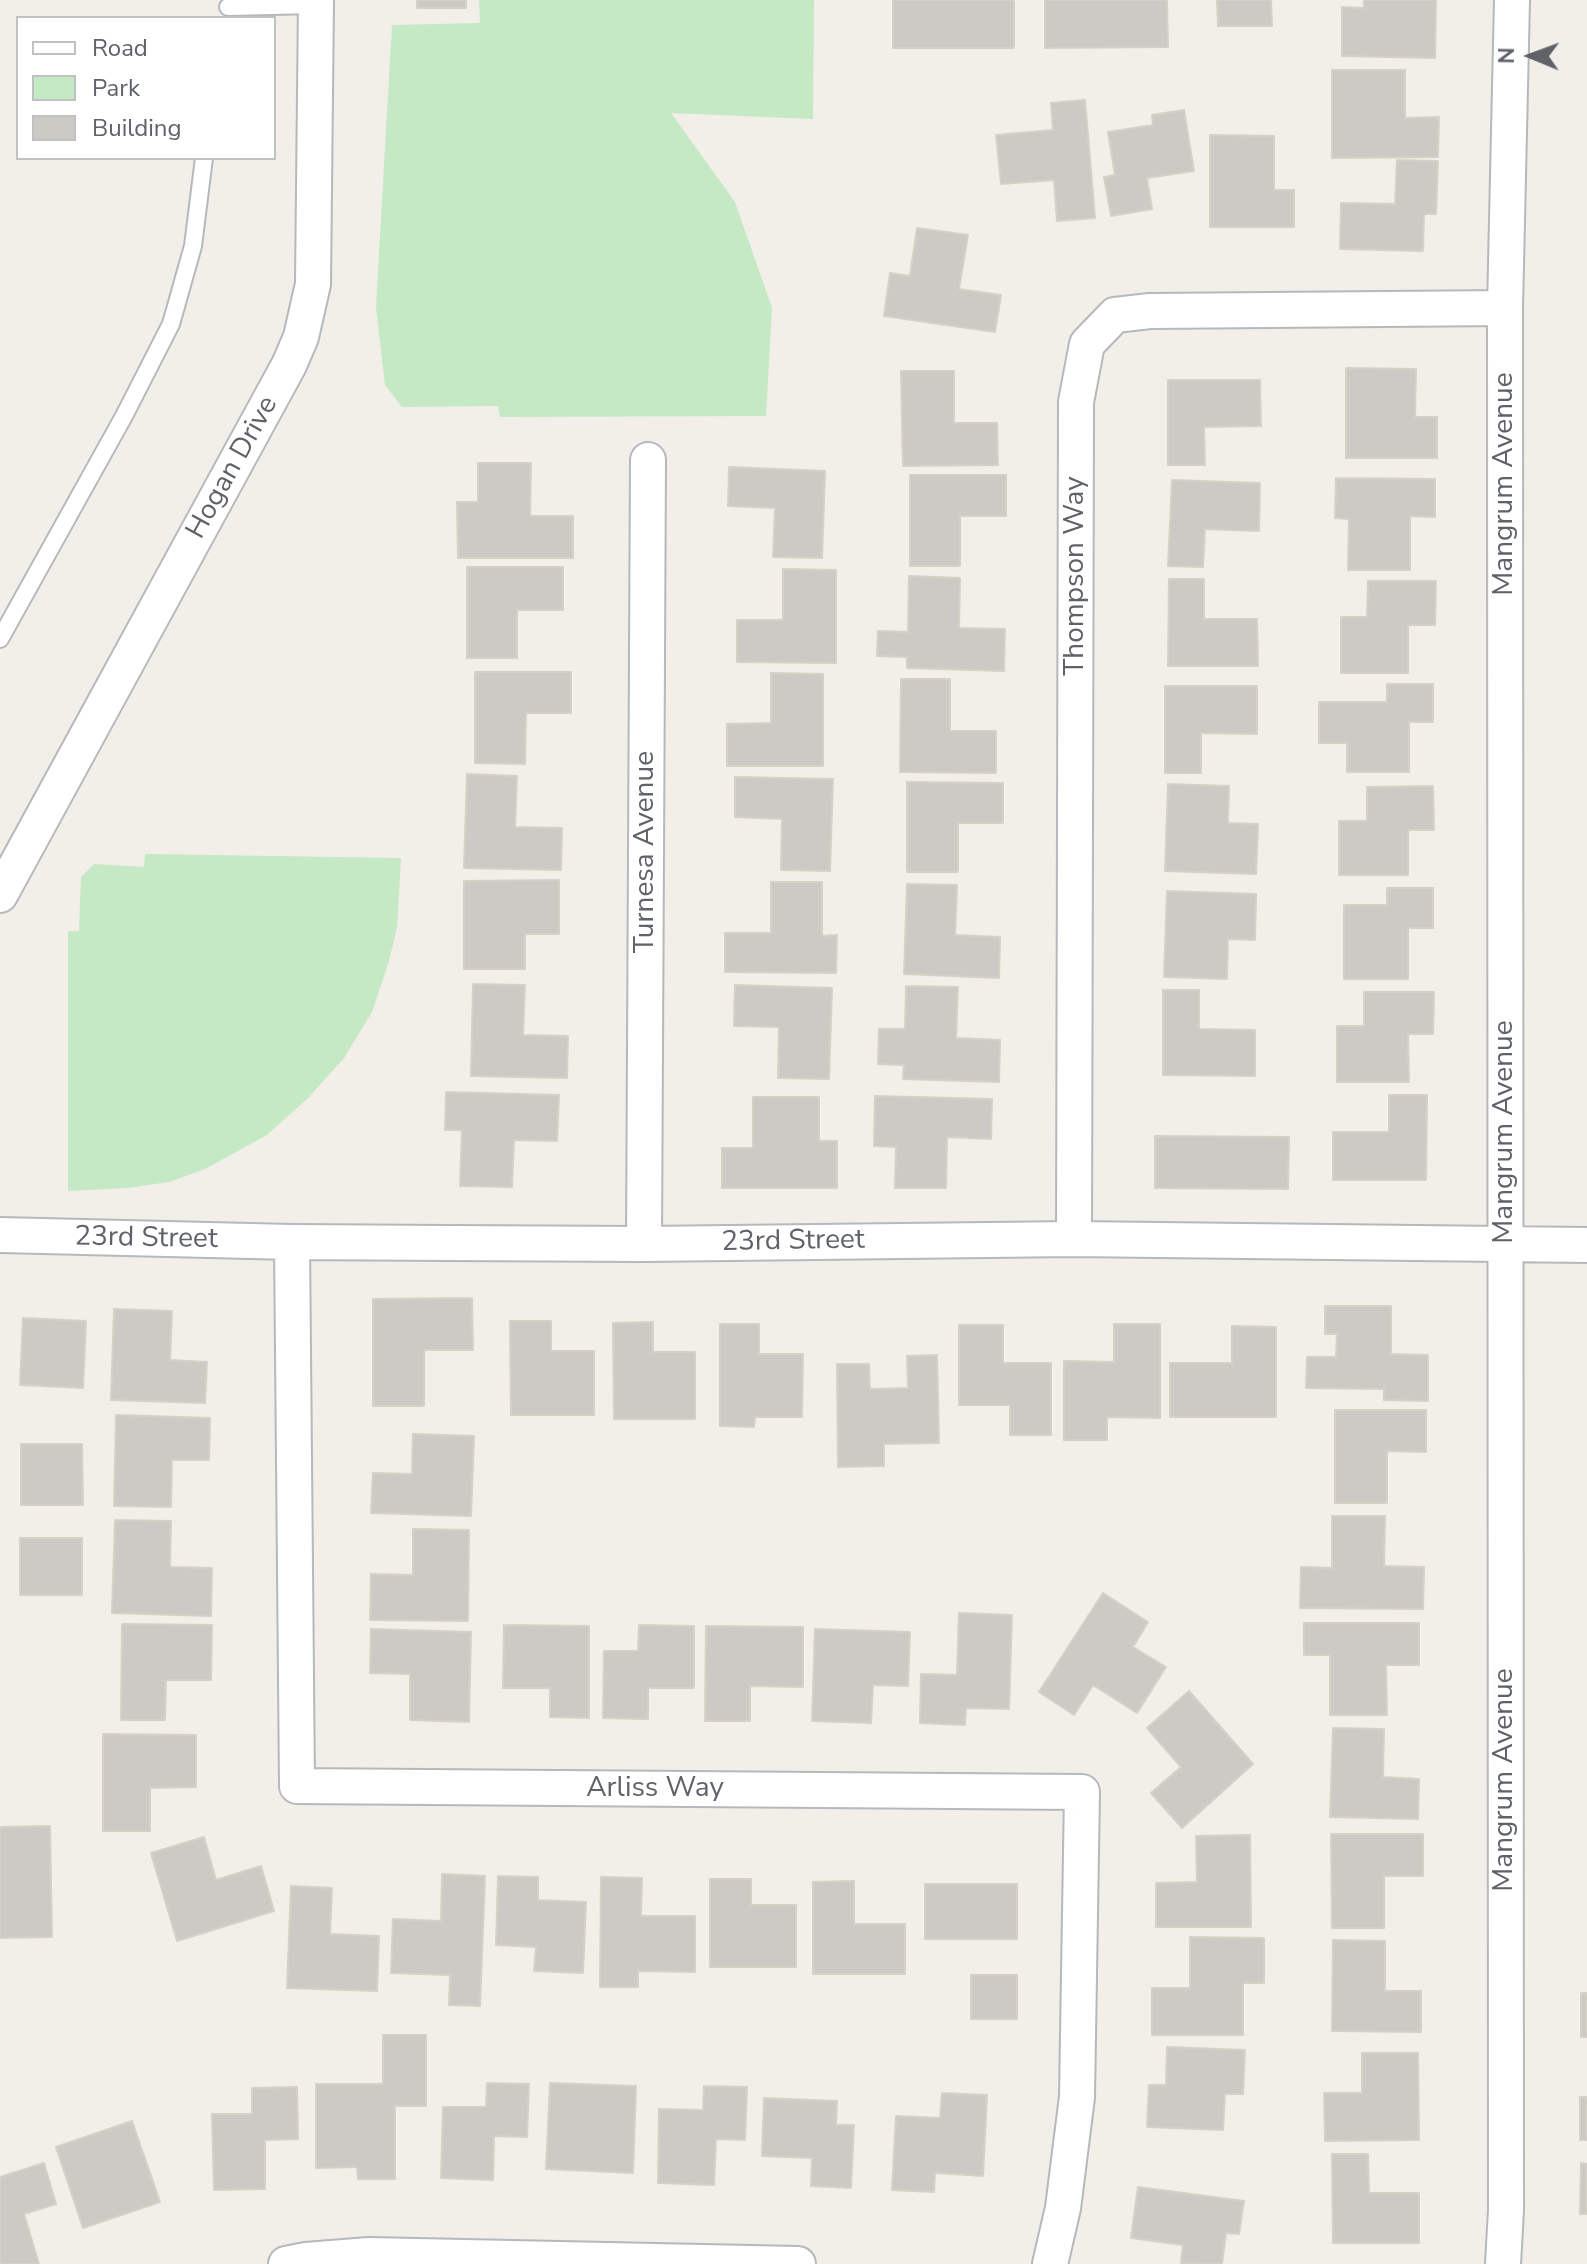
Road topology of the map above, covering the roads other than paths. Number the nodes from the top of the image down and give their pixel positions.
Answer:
1 (1512, 0) edge
2 (316, 2) edge
3 (227, 8) edge
4 (204, 160) edge
5 (1505, 308) junction
6 (648, 460) dead end
7 (0, 639) edge
8 (0, 895) edge
9 (0, 1235) edge
10 (1074, 1239) junction
11 (292, 1242) junction
12 (1504, 1243) junction
13 (644, 1244) junction
14 (1587, 1245) edge
15 (286, 2264) edge
16 (798, 2264) edge
17 (1050, 2264) edge
18 (1503, 2264) edge

1 - 5 street, Mangrum Avenue
2 - 3 lane
2 - 8 street, Hogan Drive
4 - 7 lane
5 - 10 street, Thompson Way
5 - 12 street, Mangrum Avenue
6 - 13 street, Turnesa Avenue
9 - 11 street, 23rd Street
10 - 12 street, 23rd Street
10 - 13 street, 23rd Street
11 - 13 street, 23rd Street
11 - 17 street, Arliss Way
12 - 14 street, 23rd Street
12 - 18 street, Mangrum Avenue
15 - 16 street

